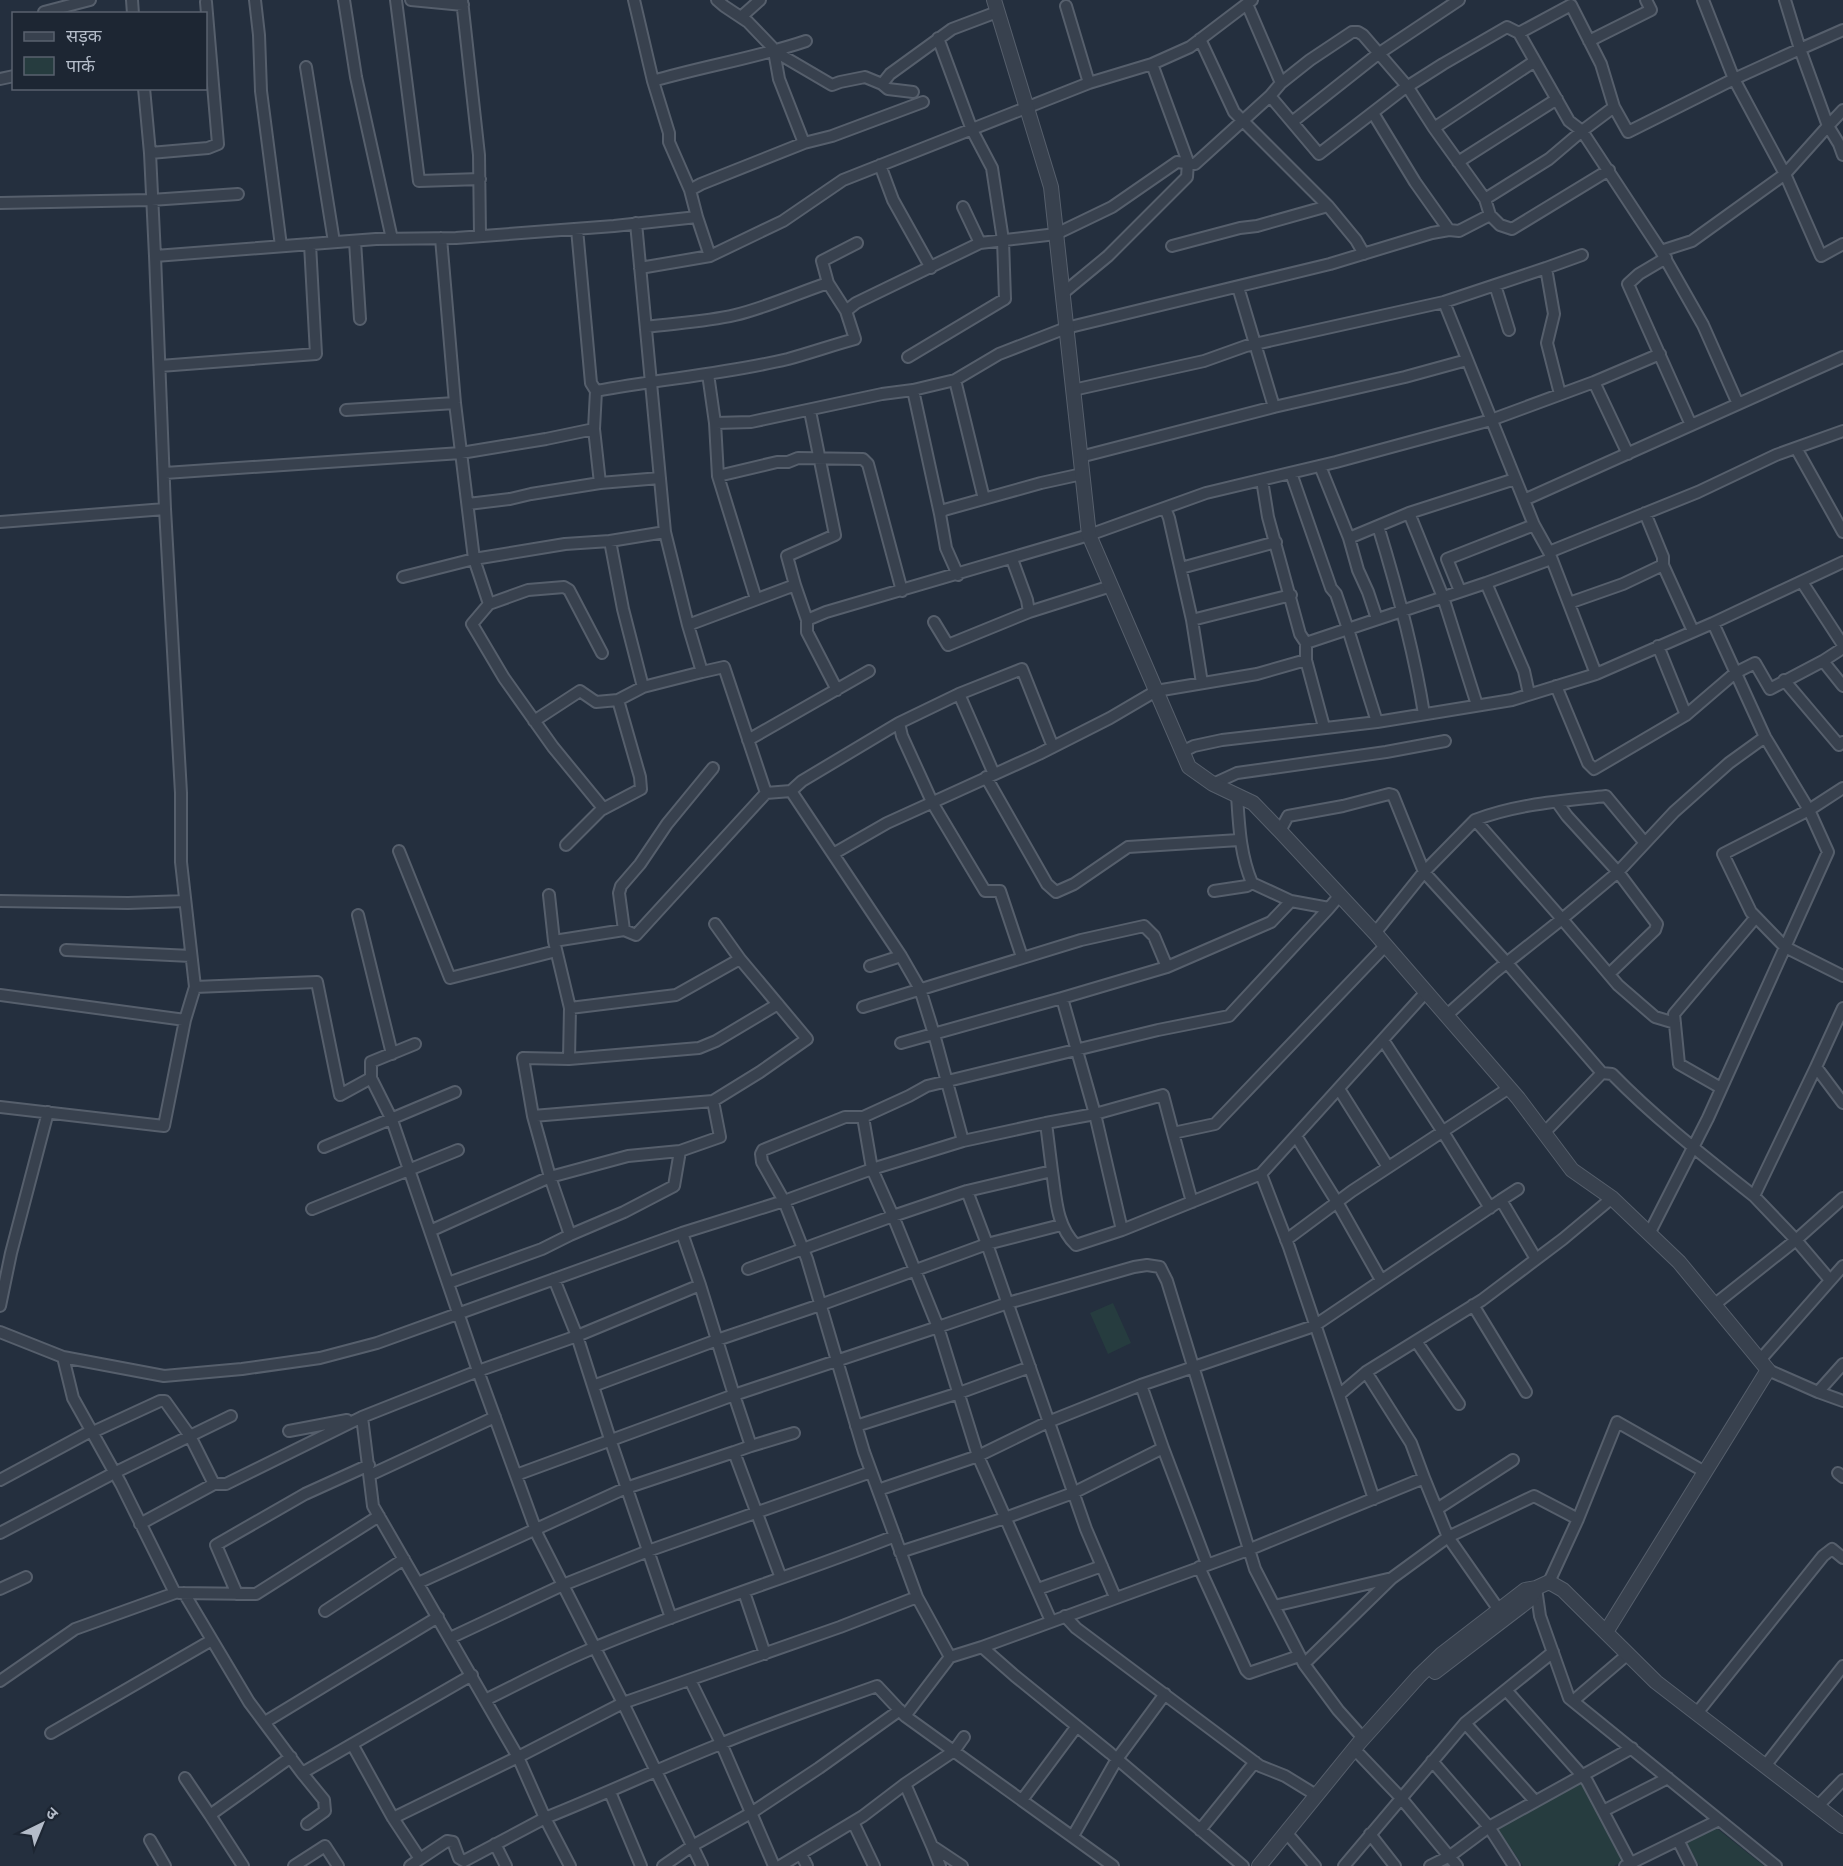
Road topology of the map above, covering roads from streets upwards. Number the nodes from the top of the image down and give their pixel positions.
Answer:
1 (90, 0) edge
2 (255, 0) edge
3 (344, 0) edge
4 (396, 0) edge
5 (411, 0) edge
6 (634, 0) edge
7 (717, 0) edge
8 (760, 0) edge
9 (1459, 0) edge
10 (1646, 0) edge
11 (1703, 0) edge
12 (1789, 1) edge
13 (206, 2) dead end
14 (1249, 2) edge
15 (1573, 2) edge
16 (462, 3) edge
17 (995, 6) edge
18 (1066, 6) dead end
19 (48, 12) edge
20 (207, 12) edge
21 (207, 14) edge
22 (741, 17) junction
23 (1843, 30) edge
24 (1519, 33) junction
25 (938, 38) junction
26 (1200, 39) junction
27 (806, 41) dead end
28 (1590, 41) junction
29 (1800, 49) junction
30 (774, 51) junction
31 (1378, 54) junction
32 (1535, 61) junction
33 (1152, 64) junction
34 (306, 67) dead end
35 (1734, 79) junction
36 (653, 81) junction
37 (1089, 83) junction
38 (1281, 83) junction
39 (882, 84) junction
40 (1407, 86) junction
41 (144, 90) edge
42 (913, 92) dead end
43 (1270, 96) junction
44 (1557, 99) junction
45 (923, 102) dead end
46 (1027, 107) junction
47 (1614, 107) junction
48 (1843, 110) edge
49 (1373, 113) junction
50 (1242, 122) junction
51 (1292, 122) junction
52 (1828, 126) junction
53 (1434, 128) junction
54 (972, 130) junction
55 (1582, 131) junction
56 (804, 143) junction
57 (150, 153) junction
58 (1843, 155) edge
59 (1188, 162) junction
60 (1458, 162) junction
61 (880, 165) junction
62 (1609, 170) junction
63 (1785, 174) junction
64 (480, 179) junction
65 (690, 190) junction
66 (238, 194) dead end
67 (1485, 199) junction
68 (151, 200) junction
69 (0, 203) edge
70 (1328, 206) junction
71 (963, 207) dead end
72 (1490, 215) junction
73 (697, 217) junction
74 (636, 223) junction
75 (577, 229) junction
76 (1449, 230) junction
77 (1056, 234) junction
78 (480, 237) junction
79 (441, 238) junction
80 (392, 239) junction
81 (1003, 240) junction
82 (355, 241) junction
83 (334, 242) junction
84 (857, 243) dead end
85 (980, 243) junction
86 (310, 244) junction
87 (1843, 244) edge
88 (282, 246) junction
89 (1172, 246) dead end
90 (1364, 254) junction
91 (1582, 255) dead end
92 (1663, 255) junction
93 (155, 256) junction
94 (710, 256) junction
95 (931, 267) junction
96 (640, 268) junction
97 (1546, 268) junction
98 (828, 283) junction
99 (1495, 285) junction
100 (1238, 287) junction
101 (1062, 294) junction
102 (1444, 302) junction
103 (846, 311) junction
104 (360, 319) dead end
105 (646, 327) junction
106 (1066, 328) junction
107 (1509, 330) dead end
108 (1254, 344) junction
109 (1660, 354) junction
110 (908, 357) dead end
111 (1843, 357) edge
112 (1467, 360) junction
113 (160, 366) junction
114 (708, 374) junction
115 (955, 380) junction
116 (652, 381) junction
117 (1594, 382) junction
118 (914, 390) junction
119 (1072, 390) junction
120 (596, 391) junction
121 (1560, 394) junction
122 (455, 403) junction
123 (1738, 404) junction
124 (1274, 406) junction
125 (346, 410) dead end
126 (810, 411) junction
127 (1491, 420) junction
128 (715, 423) junction
129 (1691, 425) junction
130 (594, 429) junction
131 (1843, 431) edge
132 (1796, 448) junction
133 (461, 453) junction
134 (1628, 454) junction
135 (1080, 457) junction
136 (819, 459) junction
137 (1320, 466) junction
138 (165, 473) junction
139 (1291, 473) junction
140 (1082, 474) junction
141 (718, 476) junction
142 (660, 478) junction
143 (1515, 479) junction
144 (1262, 480) junction
145 (600, 483) junction
146 (984, 499) junction
147 (1524, 500) junction
148 (468, 504) junction
149 (1165, 508) junction
150 (165, 509) junction
151 (1409, 513) junction
152 (1646, 513) junction
153 (940, 514) junction
154 (0, 522) edge
155 (1534, 525) junction
156 (1378, 526) junction
157 (665, 532) junction
158 (1843, 532) edge
159 (1089, 535) junction
160 (1349, 538) junction
161 (610, 541) junction
162 (1276, 542) junction
163 (1550, 555) junction
164 (474, 559) junction
165 (1012, 559) junction
166 (1843, 562) edge
167 (1663, 565) junction
168 (1181, 568) junction
169 (958, 575) junction
170 (403, 577) dead end
171 (1802, 582) junction
172 (1486, 583) junction
173 (795, 585) junction
174 (1111, 586) junction
175 (902, 591) junction
176 (1460, 591) junction
177 (1291, 596) junction
178 (1443, 597) junction
179 (756, 599) junction
180 (1569, 603) junction
181 (489, 604) junction
182 (1403, 610) junction
183 (1029, 612) junction
184 (1377, 619) junction
185 (807, 620) junction
186 (1192, 620) junction
187 (934, 622) dead end
188 (1713, 623) junction
189 (688, 625) junction
190 (1348, 629) junction
191 (1693, 631) junction
192 (1306, 643) junction
193 (1658, 646) junction
194 (1843, 646) edge
195 (602, 653) dead end
196 (1306, 660) junction
197 (1823, 661) junction
198 (869, 671) dead end
199 (702, 672) junction
200 (1735, 673) junction
201 (1596, 674) junction
202 (1784, 680) junction
203 (1202, 683) junction
204 (1556, 686) junction
205 (1843, 686) edge
206 (643, 687) junction
207 (837, 690) junction
208 (1156, 691) junction
209 (958, 694) junction
210 (1529, 694) junction
211 (618, 700) junction
212 (1477, 705) junction
213 (1424, 714) junction
214 (1686, 715) junction
215 (534, 721) junction
216 (1377, 722) junction
217 (899, 723) junction
218 (1324, 727) junction
219 (1765, 737) junction
220 (748, 740) junction
221 (1445, 741) dead end
222 (1843, 742) edge
223 (1053, 747) junction
224 (1182, 752) junction
225 (713, 768) dead end
226 (990, 776) junction
227 (1213, 784) junction
228 (1843, 788) edge
229 (791, 791) junction
230 (766, 794) junction
231 (1237, 795) junction
232 (933, 802) junction
233 (1557, 802) junction
234 (603, 808) junction
235 (1809, 810) junction
236 (1475, 820) junction
237 (1280, 831) junction
238 (1239, 840) junction
239 (1645, 843) junction
240 (566, 845) dead end
241 (399, 851) dead end
242 (833, 854) junction
243 (1424, 872) junction
244 (1618, 872) junction
245 (1252, 883) junction
246 (1214, 891) dead end
247 (549, 895) dead end
248 (1340, 895) junction
249 (0, 901) edge
250 (185, 901) junction
251 (1291, 901) junction
252 (1329, 908) junction
253 (358, 915) dead end
254 (1756, 917) junction
255 (1562, 919) junction
256 (715, 924) dead end
257 (624, 930) junction
258 (1376, 933) junction
259 (1386, 945) junction
260 (555, 946) junction
261 (1785, 947) junction
262 (66, 950) dead end
263 (191, 956) junction
264 (901, 956) junction
265 (1022, 957) junction
266 (740, 959) junction
267 (1507, 963) junction
268 (870, 966) dead end
269 (1167, 967) junction
270 (1609, 974) junction
271 (1843, 976) edge
272 (195, 987) junction
273 (920, 989) junction
274 (1426, 992) junction
275 (0, 995) edge
276 (1062, 998) junction
277 (778, 1004) junction
278 (863, 1007) dead end
279 (570, 1008) junction
280 (1843, 1008) edge
281 (1447, 1015) junction
282 (185, 1020) junction
283 (1675, 1023) junction
284 (934, 1034) junction
285 (1383, 1040) junction
286 (901, 1043) dead end
287 (416, 1044) dead end
288 (1077, 1050) junction
289 (392, 1054) junction
290 (569, 1059) junction
291 (1816, 1067) junction
292 (1602, 1073) junction
293 (371, 1078) junction
294 (946, 1082) junction
295 (1509, 1088) junction
296 (1721, 1088) junction
297 (1339, 1089) junction
298 (455, 1092) dead end
299 (713, 1101) junction
300 (1843, 1103) edge
301 (0, 1107) edge
302 (48, 1112) junction
303 (1095, 1114) junction
304 (534, 1116) junction
305 (863, 1117) junction
306 (392, 1120) junction
307 (1046, 1123) junction
308 (1443, 1132) junction
309 (1545, 1132) junction
310 (1173, 1134) junction
311 (1296, 1136) junction
312 (963, 1141) junction
313 (324, 1147) dead end
314 (1693, 1148) junction
315 (458, 1150) dead end
316 (680, 1151) junction
317 (1388, 1167) junction
318 (872, 1169) junction
319 (409, 1170) junction
320 (1052, 1171) junction
321 (1262, 1174) junction
322 (550, 1178) junction
323 (1518, 1189) dead end
324 (967, 1191) junction
325 (1754, 1196) junction
326 (1612, 1198) junction
327 (1843, 1198) edge
328 (1501, 1200) junction
329 (784, 1201) junction
330 (1192, 1202) junction
331 (1337, 1202) junction
332 (1490, 1208) junction
333 (312, 1209) dead end
334 (893, 1216) junction
335 (1061, 1225) junction
336 (1122, 1230) junction
337 (430, 1231) junction
338 (682, 1233) junction
339 (570, 1234) junction
340 (1649, 1234) junction
341 (1286, 1240) junction
342 (1796, 1240) junction
343 (987, 1244) junction
344 (803, 1249) junction
345 (1536, 1259) junction
346 (1843, 1266) edge
347 (748, 1269) dead end
348 (915, 1271) junction
349 (554, 1279) junction
350 (1381, 1280) junction
351 (1830, 1280) junction
352 (448, 1283) junction
353 (700, 1285) junction
354 (1008, 1303) junction
355 (820, 1305) junction
356 (1473, 1305) junction
357 (1714, 1305) junction
358 (0, 1306) edge
359 (459, 1313) junction
360 (1314, 1326) junction
361 (938, 1327) junction
362 (0, 1332) edge
363 (577, 1336) junction
364 (717, 1340) junction
365 (1416, 1341) junction
366 (63, 1358) junction
367 (837, 1361) junction
368 (1843, 1364) edge
369 (1764, 1365) junction
370 (1030, 1367) junction
371 (1193, 1367) junction
372 (478, 1371) junction
373 (1366, 1372) junction
374 (1141, 1385) junction
375 (592, 1386) junction
376 (1526, 1392) dead end
377 (1818, 1392) junction
378 (959, 1394) junction
379 (734, 1395) junction
380 (1339, 1395) junction
381 (1843, 1401) edge
382 (1459, 1404) dead end
383 (231, 1416) dead end
384 (362, 1417) junction
385 (495, 1418) junction
386 (1048, 1422) junction
387 (856, 1426) junction
388 (91, 1431) junction
389 (289, 1431) dead end
390 (794, 1432) dead end
391 (190, 1436) junction
392 (610, 1439) junction
393 (751, 1446) junction
394 (1163, 1448) junction
395 (734, 1452) junction
396 (978, 1456) junction
397 (1513, 1460) dead end
398 (370, 1470) junction
399 (872, 1472) junction
400 (1705, 1472) junction
401 (114, 1473) junction
402 (516, 1475) junction
403 (1424, 1479) junction
404 (0, 1480) edge
405 (214, 1484) junction
406 (626, 1488) junction
407 (878, 1491) junction
408 (1073, 1493) junction
409 (1374, 1499) junction
410 (1437, 1509) junction
411 (757, 1513) junction
412 (379, 1516) junction
413 (1005, 1518) junction
414 (1578, 1519) junction
415 (140, 1524) junction
416 (536, 1530) junction
417 (0, 1533) edge
418 (895, 1536) junction
419 (1448, 1537) junction
420 (1248, 1550) junction
421 (648, 1551) junction
422 (900, 1552) junction
423 (1843, 1558) edge
424 (404, 1559) junction
425 (1102, 1566) junction
426 (1203, 1566) junction
427 (26, 1577) dead end
428 (781, 1578) junction
429 (1392, 1578) junction
430 (418, 1583) junction
431 (563, 1585) junction
432 (1543, 1585) junction
433 (0, 1589) edge
434 (1038, 1589) junction
435 (744, 1592) junction
436 (180, 1593) junction
437 (237, 1594) junction
438 (917, 1597) junction
439 (1115, 1597) junction
440 (1274, 1606) junction
441 (1499, 1610) junction
442 (326, 1611) dead end
443 (1065, 1616) junction
444 (438, 1617) junction
445 (671, 1618) junction
446 (1051, 1621) junction
447 (1606, 1632) junction
448 (450, 1638) junction
449 (212, 1640) junction
450 (595, 1647) junction
451 (982, 1647) junction
452 (1553, 1652) junction
453 (765, 1654) junction
454 (1628, 1654) junction
455 (950, 1657) junction
456 (1301, 1660) junction
457 (1843, 1666) edge
458 (471, 1676) junction
459 (690, 1680) junction
460 (0, 1681) edge
461 (1506, 1690) junction
462 (1165, 1694) junction
463 (485, 1700) junction
464 (1573, 1701) junction
465 (623, 1703) junction
466 (903, 1713) junction
467 (1697, 1713) junction
468 (265, 1722) junction
469 (1465, 1723) junction
470 (1077, 1726) junction
471 (51, 1733) dead end
472 (964, 1737) dead end
473 (1363, 1738) junction
474 (721, 1743) junction
475 (352, 1744) junction
476 (1632, 1748) junction
477 (954, 1751) junction
478 (1360, 1755) junction
479 (291, 1757) junction
480 (518, 1757) junction
481 (1117, 1759) junction
482 (1432, 1761) junction
483 (1255, 1762) junction
484 (1765, 1766) junction
485 (656, 1770) junction
486 (303, 1773) junction
487 (1582, 1775) junction
488 (185, 1778) dead end
489 (1668, 1778) junction
490 (1843, 1780) edge
491 (905, 1784) junction
492 (610, 1792) junction
493 (1316, 1795) junction
494 (1401, 1798) junction
495 (1022, 1800) junction
496 (1535, 1802) junction
497 (1817, 1807) junction
498 (1603, 1811) junction
499 (751, 1813) junction
500 (210, 1815) junction
501 (393, 1818) junction
502 (545, 1818) junction
503 (1719, 1820) junction
504 (853, 1822) junction
505 (307, 1824) dead end
506 (1843, 1826) edge
507 (1489, 1827) junction
508 (1200, 1830) junction
509 (1370, 1834) junction
510 (1073, 1836) junction
511 (1291, 1838) junction
512 (150, 1840) dead end
513 (1678, 1840) junction
514 (495, 1845) junction
515 (692, 1846) junction
516 (932, 1846) junction
517 (801, 1854) junction
518 (1450, 1856) junction
519 (420, 1859) junction
520 (1629, 1865) edge
521 (165, 1866) edge
522 (243, 1866) edge
523 (294, 1866) edge
524 (338, 1866) edge
525 (410, 1866) edge
526 (506, 1866) edge
527 (570, 1866) edge
528 (641, 1866) edge
529 (663, 1866) edge
530 (702, 1866) edge
531 (774, 1866) edge
532 (780, 1866) edge
533 (807, 1866) edge
534 (874, 1866) edge
535 (940, 1866) edge
536 (962, 1866) edge
537 (1113, 1866) edge
538 (1244, 1866) edge
539 (1259, 1866) edge
540 (1267, 1866) edge
541 (1315, 1866) edge
542 (1344, 1866) edge
543 (1395, 1866) edge
544 (1430, 1866) edge
545 (1456, 1866) edge
546 (1514, 1866) edge
547 (1691, 1866) edge
548 (1776, 1866) edge

1 - 19 street
2 - 88 street
3 - 80 street
4 - 64 street
5 - 16 street
6 - 36 street
7 - 22 street
8 - 22 street
9 - 31 street
10 - 28 street
11 - 35 street
12 - 29 street
13 - 20 street
14 - 26 street
14 - 38 street
15 - 24 street
15 - 28 street
16 - 64 street
17 - 25 street
17 - 46 street
18 - 37 street
21 - 57 street
22 - 30 street
23 - 29 street
24 - 32 street
24 - 40 street
25 - 39 street
25 - 54 street
26 - 33 street
26 - 50 street
27 - 30 street
28 - 47 street
29 - 35 street
29 - 52 street
30 - 36 street
30 - 39 street
30 - 56 street
31 - 38 street
31 - 40 street
31 - 51 street
32 - 44 street
32 - 53 street
33 - 37 street
33 - 59 street
34 - 83 street
35 - 47 street
35 - 63 street
36 - 65 street
37 - 46 street
38 - 43 street
39 - 42 street
40 - 49 street
40 - 53 street
41 - 57 street
43 - 50 street
43 - 51 street
44 - 55 street
44 - 60 street
45 - 56 street
46 - 54 street
46 - 77 street
47 - 55 street
48 - 52 street
49 - 51 street
49 - 76 street
50 - 59 street
50 - 70 street
52 - 58 street
52 - 63 street
53 - 60 street
54 - 61 street
54 - 81 street
55 - 62 street
55 - 67 street
56 - 65 street
57 - 68 street
59 - 77 street
59 - 101 street
60 - 67 street
61 - 94 street
61 - 95 street
62 - 72 street
62 - 92 street
63 - 87 street
63 - 92 street
64 - 78 street
65 - 73 street
66 - 68 street
67 - 72 street
68 - 69 street
68 - 93 street
70 - 89 street
70 - 90 street
71 - 85 street
72 - 76 street
73 - 74 street
73 - 94 street
74 - 75 street
74 - 96 street
75 - 78 street
75 - 120 street
76 - 90 street
77 - 81 street
77 - 101 street
78 - 79 street
79 - 80 street
79 - 122 street
80 - 82 street
81 - 85 street
81 - 110 street
82 - 83 street
82 - 104 street
83 - 86 street
84 - 98 street
85 - 95 street
86 - 88 street
86 - 113 street
88 - 93 street
90 - 100 street
91 - 97 street
92 - 109 street
92 - 123 street
93 - 113 street
94 - 96 street
95 - 103 street
96 - 105 street
97 - 99 street
97 - 121 street
98 - 103 street
98 - 105 street
99 - 102 street
99 - 107 street
100 - 106 street
100 - 108 street
101 - 106 street
102 - 108 street
102 - 112 street
103 - 114 street
105 - 116 street
106 - 115 street
106 - 119 street
108 - 119 street
108 - 124 street
109 - 117 street
109 - 129 street
111 - 123 street
112 - 124 street
112 - 127 street
113 - 138 street
114 - 116 street
114 - 128 street
115 - 118 street
115 - 146 street
116 - 120 street
116 - 142 street
117 - 121 street
117 - 134 street
118 - 126 street
118 - 153 street
119 - 135 street
120 - 130 street
121 - 127 street
122 - 125 street
122 - 133 street
123 - 129 street
124 - 135 street
126 - 128 street
126 - 136 street
127 - 137 street
127 - 143 street
128 - 141 street
129 - 134 street
130 - 133 street
130 - 145 street
131 - 132 street
132 - 152 street
132 - 158 street
133 - 138 street
133 - 148 street
134 - 147 street
135 - 140 street
136 - 141 street
136 - 173 street
136 - 175 street
137 - 139 street
137 - 160 street
138 - 150 street
139 - 144 street
139 - 190 street
140 - 146 street
140 - 159 street
141 - 179 street
142 - 145 street
142 - 157 street
143 - 147 street
143 - 151 street
144 - 149 street
144 - 162 street
145 - 148 street
146 - 153 street
147 - 155 street
148 - 164 street
149 - 159 street
149 - 168 street
150 - 154 street
150 - 250 street
151 - 156 street
151 - 178 street
152 - 163 street
152 - 167 street
153 - 169 street
155 - 163 street
155 - 176 street
156 - 160 street
156 - 182 street
157 - 161 street
157 - 189 street
159 - 165 street
159 - 174 street
160 - 184 street
161 - 164 street
161 - 206 street
162 - 168 street
162 - 177 street
163 - 172 street
163 - 180 street
164 - 170 street
164 - 181 street
165 - 169 street
165 - 183 street
166 - 171 street
167 - 180 street
167 - 191 street
168 - 186 street
169 - 175 street
171 - 188 street
171 - 194 street
172 - 176 street
172 - 210 street
173 - 179 street
173 - 185 street
174 - 183 street
174 - 208 street
175 - 185 street
176 - 178 street
177 - 186 street
177 - 192 street
178 - 182 street
178 - 212 street
179 - 189 street
180 - 201 street
181 - 195 street
181 - 215 street
182 - 184 street
182 - 213 street
183 - 187 street
184 - 190 street
185 - 207 street
186 - 203 street
188 - 191 street
188 - 200 street
189 - 199 street
190 - 192 street
190 - 216 street
191 - 193 street
192 - 196 street
193 - 201 street
193 - 214 street
194 - 197 street
196 - 203 street
196 - 218 street
197 - 202 street
197 - 205 street
198 - 207 street
199 - 206 street
199 - 220 street
200 - 202 street
200 - 214 street
200 - 219 street
201 - 204 street
202 - 222 street
203 - 208 street
204 - 210 street
204 - 214 street
206 - 211 street
207 - 220 street
208 - 223 street
208 - 224 street
209 - 217 street
209 - 223 street
209 - 226 street
210 - 212 street
211 - 215 street
211 - 234 street
212 - 213 street
213 - 216 street
215 - 234 street
216 - 218 street
217 - 229 street
217 - 232 street
218 - 224 street
219 - 235 street
219 - 239 street
220 - 230 street
221 - 227 street
223 - 226 street
224 - 227 street
225 - 257 street
226 - 232 street
226 - 238 street
227 - 231 street
228 - 235 street
229 - 230 street
229 - 242 street
230 - 257 street
231 - 237 street
231 - 238 street
232 - 242 street
232 - 265 street
233 - 236 street
233 - 239 street
233 - 244 street
234 - 240 street
235 - 254 street
235 - 261 street
236 - 243 street
236 - 255 street
237 - 243 street
237 - 248 street
238 - 245 street
239 - 244 street
241 - 260 street
242 - 264 street
243 - 258 street
243 - 267 street
244 - 255 street
244 - 270 street
245 - 246 street
245 - 251 street
247 - 260 street
248 - 252 street
248 - 258 street
249 - 250 street
250 - 263 street
251 - 252 street
251 - 269 street
252 - 288 street
253 - 289 street
254 - 261 street
254 - 283 street
255 - 267 street
255 - 270 street
256 - 266 street
257 - 260 street
258 - 259 street
259 - 274 street
259 - 310 street
260 - 279 street
261 - 271 street
261 - 296 street
262 - 263 street
263 - 272 street
264 - 268 street
264 - 273 street
265 - 269 street
265 - 273 street
266 - 277 street
266 - 279 street
267 - 281 street
267 - 292 street
269 - 276 street
270 - 283 street
272 - 282 street
272 - 293 street
273 - 278 street
273 - 284 street
274 - 281 street
274 - 285 street
275 - 282 street
276 - 284 street
276 - 288 street
277 - 290 street
277 - 299 street
279 - 290 street
280 - 291 street
281 - 295 street
282 - 302 street
283 - 296 street
284 - 286 street
284 - 294 street
285 - 297 street
285 - 308 street
287 - 289 street
288 - 294 street
288 - 303 street
289 - 293 street
290 - 304 street
291 - 300 street
291 - 325 street
292 - 309 street
292 - 314 street
293 - 306 street
294 - 305 street
294 - 312 street
295 - 308 street
295 - 309 street
296 - 314 street
297 - 311 street
297 - 317 street
298 - 306 street
299 - 304 street
299 - 316 street
301 - 302 street
302 - 358 street
303 - 307 street
303 - 310 street
303 - 336 street
304 - 322 street
305 - 318 street
305 - 329 street
306 - 313 street
306 - 319 street
307 - 312 street
307 - 320 street
308 - 317 street
308 - 332 street
309 - 326 street
310 - 330 street
311 - 321 street
311 - 331 street
312 - 318 street
314 - 325 street
314 - 340 street
315 - 319 street
316 - 322 street
316 - 339 street
317 - 331 street
318 - 329 street
318 - 334 street
319 - 333 street
319 - 337 street
320 - 324 street
320 - 335 street
321 - 330 street
321 - 341 street
322 - 337 street
322 - 339 street
323 - 328 street
324 - 334 street
324 - 343 street
325 - 342 street
326 - 340 street
326 - 345 street
327 - 342 street
328 - 332 street
328 - 345 street
329 - 338 street
329 - 344 street
330 - 336 street
331 - 341 street
331 - 350 street
332 - 350 street
334 - 344 street
334 - 348 street
335 - 336 street
335 - 343 street
337 - 352 street
338 - 349 street
338 - 353 street
339 - 352 street
340 - 357 street
341 - 360 street
342 - 351 street
342 - 357 street
343 - 348 street
343 - 354 street
344 - 347 street
344 - 355 street
345 - 356 street
346 - 351 street
348 - 355 street
348 - 361 street
349 - 359 street
349 - 363 street
350 - 360 street
351 - 369 street
352 - 359 street
353 - 363 street
353 - 364 street
354 - 361 street
354 - 370 street
354 - 371 street
355 - 364 street
355 - 367 street
356 - 365 street
356 - 376 street
357 - 369 street
359 - 366 street
359 - 372 street
360 - 371 street
360 - 380 street
361 - 367 street
361 - 378 street
362 - 366 street
363 - 372 street
363 - 375 street
364 - 375 street
364 - 379 street
365 - 373 street
365 - 382 street
366 - 388 street
367 - 379 street
367 - 387 street
368 - 377 street
369 - 377 street
369 - 400 street
370 - 378 street
370 - 386 street
371 - 374 street
371 - 420 street
372 - 384 street
372 - 385 street
373 - 380 street
373 - 403 street
374 - 386 street
374 - 394 street
375 - 392 street
377 - 381 street
378 - 387 street
378 - 396 street
379 - 392 street
379 - 393 street
380 - 409 street
383 - 391 street
384 - 389 street
384 - 398 street
384 - 405 street
385 - 398 street
385 - 402 street
386 - 396 street
386 - 408 street
387 - 399 street
388 - 391 street
388 - 401 street
388 - 404 street
390 - 393 street
391 - 401 street
391 - 405 street
392 - 402 street
392 - 406 street
393 - 395 street
394 - 408 street
394 - 426 street
395 - 406 street
395 - 411 street
396 - 407 street
396 - 413 street
397 - 410 street
398 - 412 street
398 - 437 street
399 - 407 street
399 - 411 street
400 - 414 street
400 - 447 street
401 - 415 street
401 - 417 street
402 - 416 street
403 - 409 street
403 - 410 street
405 - 415 street
406 - 416 street
406 - 421 street
407 - 418 street
408 - 413 street
408 - 425 street
409 - 420 street
410 - 419 street
411 - 421 street
411 - 428 street
412 - 424 street
412 - 437 street
413 - 422 street
413 - 434 street
414 - 419 street
414 - 432 street
415 - 436 street
416 - 430 street
416 - 431 street
418 - 422 street
418 - 428 street
419 - 429 street
419 - 441 street
420 - 426 street
420 - 440 street
421 - 431 street
421 - 445 street
422 - 438 street
423 - 467 street
424 - 430 street
424 - 442 street
425 - 434 street
425 - 439 street
426 - 439 street
426 - 456 street
427 - 433 street
428 - 435 street
429 - 440 street
429 - 456 street
430 - 444 street
431 - 448 street
431 - 450 street
432 - 441 street
432 - 447 street
432 - 452 street
432 - 478 street
434 - 446 street
435 - 445 street
435 - 453 street
436 - 437 street
436 - 449 street
436 - 460 street
438 - 453 street
438 - 455 street
439 - 443 street
440 - 456 street
441 - 473 street
443 - 446 street
443 - 462 street
444 - 448 street
444 - 468 street
445 - 450 street
446 - 451 street
447 - 454 street
448 - 458 street
449 - 468 street
449 - 471 street
450 - 463 street
450 - 465 street
451 - 455 street
451 - 470 street
452 - 461 street
452 - 464 street
453 - 459 street
454 - 464 street
454 - 467 street
455 - 466 street
456 - 473 street
457 - 484 street
458 - 463 street
458 - 475 street
459 - 465 street
459 - 474 street
461 - 469 street
461 - 487 street
462 - 481 street
462 - 483 street
463 - 480 street
464 - 476 street
465 - 480 street
465 - 485 street
466 - 474 street
466 - 477 street
466 - 499 street
467 - 484 street
468 - 479 street
469 - 482 street
469 - 496 street
470 - 481 street
470 - 495 street
472 - 477 street
473 - 493 street
474 - 485 street
474 - 499 street
475 - 486 street
475 - 501 street
476 - 487 street
476 - 489 street
477 - 491 street
477 - 495 street
478 - 494 street
478 - 511 street
479 - 486 street
479 - 500 street
480 - 501 street
480 - 502 street
481 - 508 street
481 - 510 street
482 - 494 street
482 - 507 street
483 - 493 street
483 - 508 street
484 - 497 street
485 - 492 street
485 - 515 street
486 - 505 street
487 - 496 street
487 - 498 street
488 - 500 street
489 - 498 street
489 - 503 street
490 - 497 street
491 - 504 street
491 - 516 street
492 - 502 street
492 - 528 street
493 - 539 street
494 - 509 street
494 - 518 street
495 - 510 street
496 - 507 street
497 - 506 street
498 - 520 street
499 - 515 street
499 - 531 street
500 - 522 street
501 - 519 street
502 - 514 street
502 - 527 street
503 - 513 street
503 - 548 street
504 - 517 street
504 - 534 street
507 - 518 street
507 - 546 street
508 - 538 street
509 - 542 street
509 - 543 street
510 - 537 street
511 - 540 street
511 - 541 street
512 - 521 street
513 - 520 street
513 - 547 street
514 - 519 street
514 - 526 street
515 - 529 street
515 - 530 street
516 - 535 street
516 - 536 street
517 - 532 street
517 - 533 street
518 - 544 street
518 - 545 street
519 - 525 street
523 - 524 street

